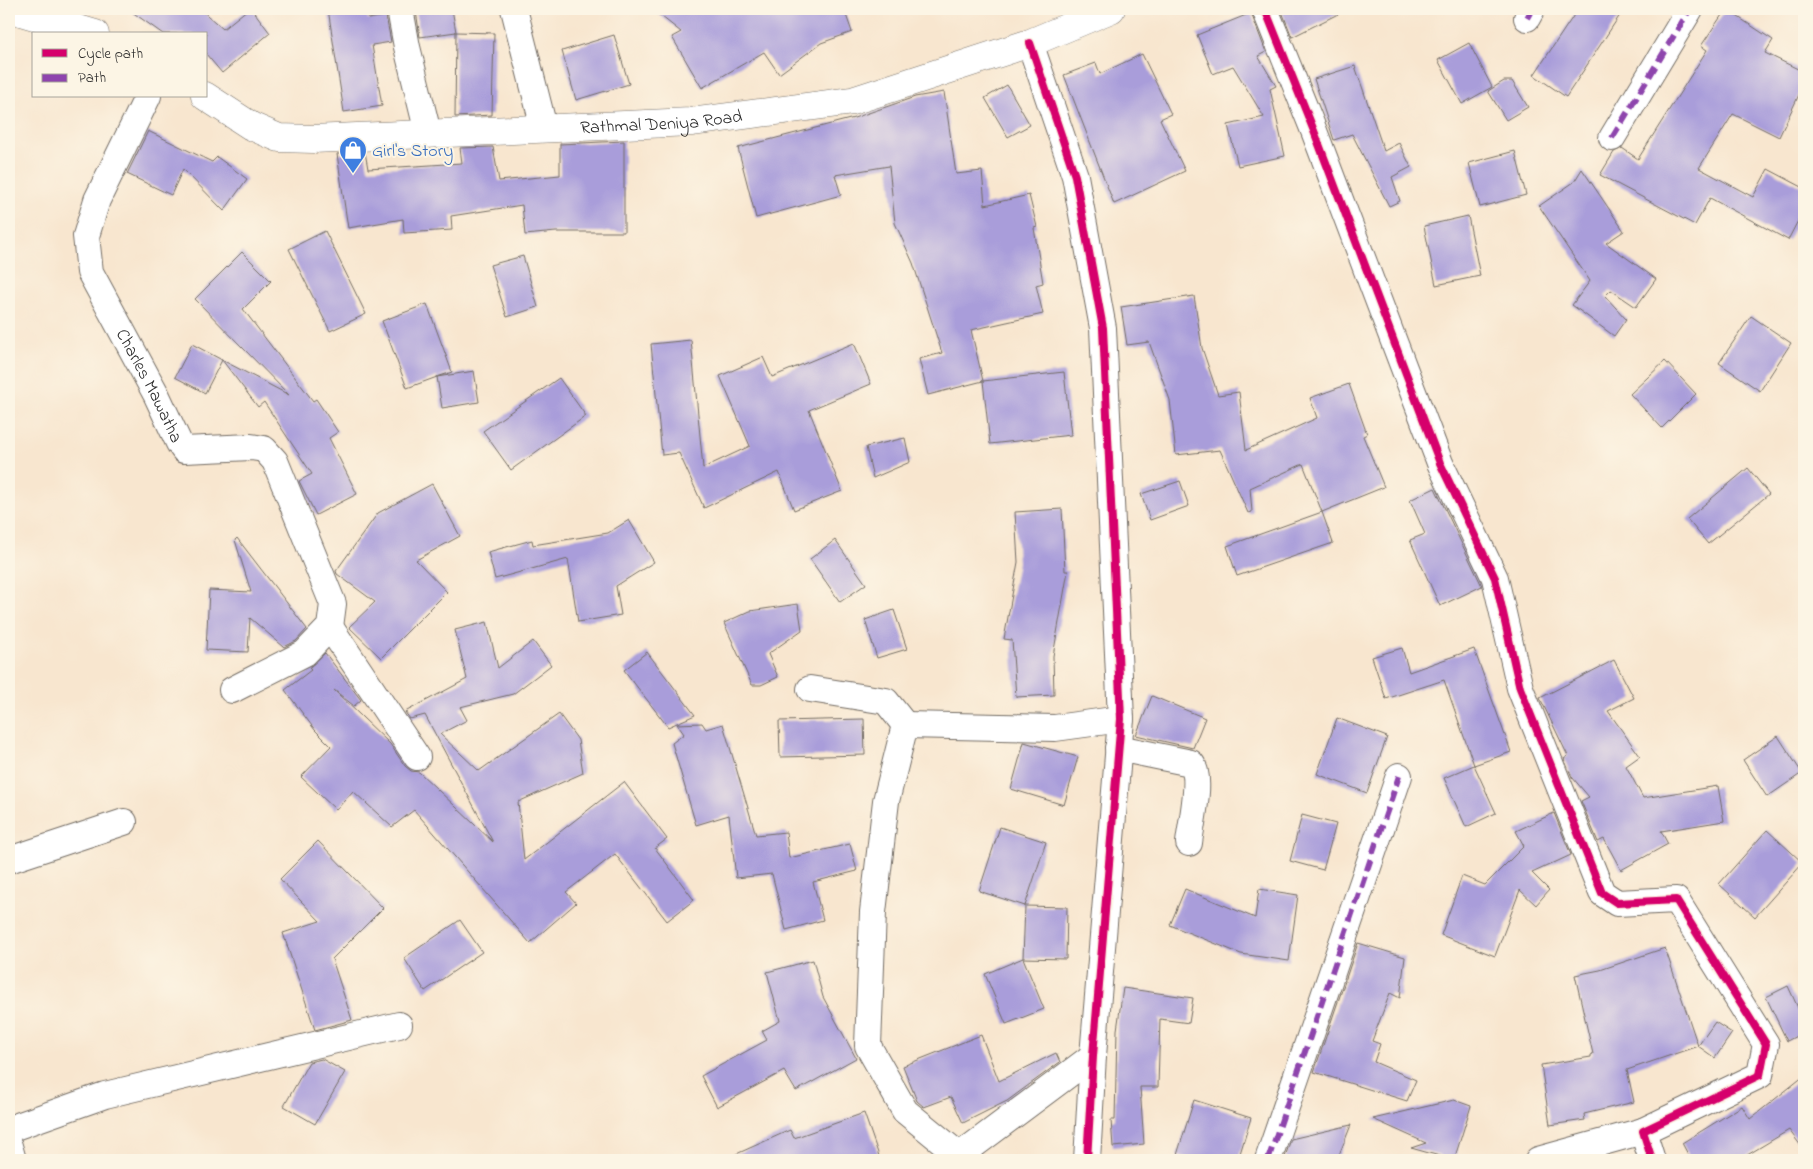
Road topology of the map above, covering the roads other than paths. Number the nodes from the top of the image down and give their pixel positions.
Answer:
1 (11, 9) edge
2 (400, 9) edge
3 (514, 9) edge
4 (1111, 9) edge
5 (1265, 9) edge
6 (1690, 9) edge
7 (88, 32) edge
8 (1030, 43) junction
9 (147, 98) edge
10 (208, 98) edge
11 (544, 128) junction
12 (428, 133) junction
13 (1612, 138) dead end
14 (330, 627) junction
15 (810, 689) dead end
16 (232, 690) dead end
17 (1121, 719) junction
18 (905, 725) junction
19 (1118, 748) junction
20 (417, 757) dead end
21 (1399, 776) dead end
22 (124, 822) dead end
23 (1188, 843) dead end
24 (9, 860) edge
25 (399, 1025) dead end
26 (1093, 1056) junction
27 (9, 1130) edge
28 (1643, 1131) junction
29 (9, 1146) edge
30 (962, 1158) edge
31 (13, 1160) edge
32 (1087, 1160) edge
33 (1268, 1160) edge
34 (1538, 1160) edge
35 (1652, 1160) edge

1 - 7 street
2 - 12 street
3 - 11 street
4 - 8 street, Rathmal Deniya Road
5 - 28 street
6 - 13 street
8 - 11 street, Rathmal Deniya Road
8 - 17 street
9 - 14 street, Charles Mawatha
10 - 12 street, Rathmal Deniya Road
11 - 12 street, Rathmal Deniya Road
14 - 16 street
14 - 20 street
15 - 18 street
17 - 18 street
17 - 19 street
18 - 30 street
19 - 23 street
19 - 26 street
21 - 33 street
22 - 24 street
25 - 27 street
26 - 30 street
26 - 32 street
28 - 34 street
28 - 35 street
29 - 31 street

